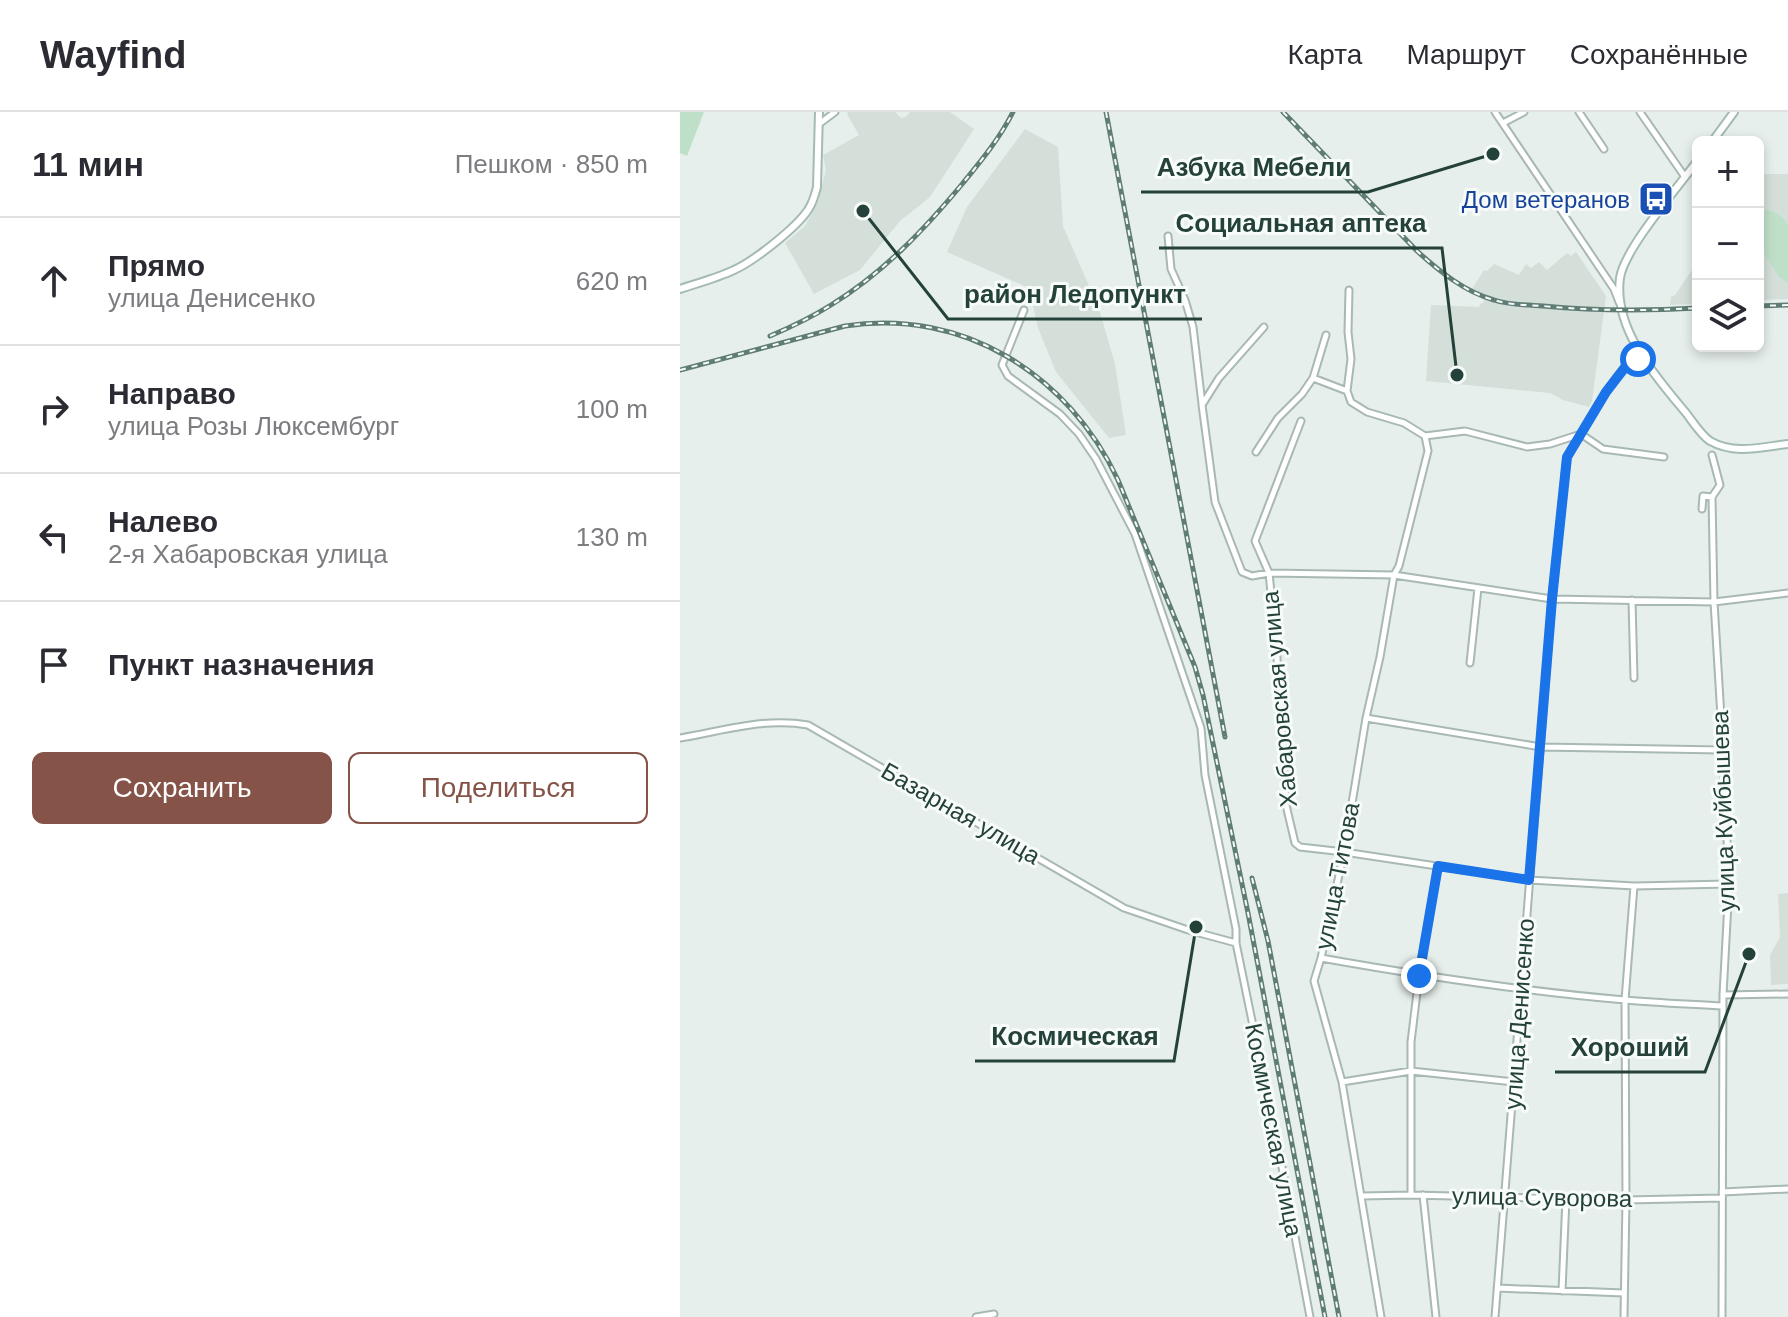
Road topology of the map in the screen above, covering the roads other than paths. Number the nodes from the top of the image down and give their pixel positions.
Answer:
1 (819, 112) edge
2 (835, 112) edge
3 (1495, 112) edge
4 (1524, 112) edge
5 (1579, 112) edge
6 (1640, 112) edge
7 (1734, 112) edge
8 (1503, 123) junction
9 (819, 124) junction
10 (1716, 136) edge
11 (1604, 149) dead end
12 (1692, 168) edge
13 (1686, 177) junction
14 (1168, 236) dead end
15 (680, 289) edge
16 (1349, 290) dead end
17 (1024, 310) dead end
18 (1622, 312) junction
19 (1264, 327) dead end
20 (1326, 335) dead end
21 (1643, 356) junction
22 (1313, 378) junction
23 (1347, 391) junction
24 (1202, 405) junction
25 (1301, 421) dead end
26 (1581, 434) junction
27 (1425, 436) junction
28 (1788, 444) edge
29 (1256, 452) dead end
30 (1712, 455) dead end
31 (1664, 457) dead end
32 (1712, 497) junction
33 (1702, 509) dead end
34 (1269, 573) junction
35 (1394, 575) junction
36 (1478, 588) junction
37 (1788, 593) edge
38 (1552, 599) junction
39 (1632, 600) junction
40 (1714, 602) junction
41 (1470, 663) dead end
42 (1634, 678) dead end
43 (1366, 718) junction
44 (680, 738) edge
45 (1541, 747) junction
46 (1723, 750) junction
47 (1344, 852) junction
48 (1438, 866) junction
49 (1529, 880) junction
50 (1729, 884) junction
51 (1634, 886) junction
52 (1236, 943) junction
53 (1321, 958) junction
54 (1419, 976) junction
55 (1522, 988) junction
56 (1788, 994) edge
57 (1723, 995) junction
58 (1625, 1000) junction
59 (1723, 1006) junction
60 (1411, 1071) junction
61 (1342, 1082) junction
62 (1514, 1082) junction
63 (1788, 1189) edge
64 (1411, 1195) junction
65 (1423, 1195) junction
66 (1722, 1195) junction
67 (1362, 1196) junction
68 (1505, 1197) junction
69 (1566, 1198) junction
70 (1626, 1200) junction
71 (1497, 1288) junction
72 (1562, 1291) junction
73 (1624, 1293) junction
74 (994, 1314) dead end
75 (976, 1317) edge
76 (1310, 1317) edge
77 (1381, 1317) edge
78 (1436, 1317) edge
79 (1495, 1317) edge
80 (1624, 1317) edge
81 (1722, 1317) edge

1 - 9 street
2 - 9 street
3 - 8 street
4 - 8 street
5 - 11 street
6 - 13 street
7 - 10 street
8 - 18 street
9 - 15 street
12 - 13 street
13 - 18 street
14 - 24 street
16 - 23 street
17 - 52 street, Космическая улица
18 - 21 street
19 - 24 street
20 - 22 street
21 - 26 street, улица Денисенко
21 - 28 street
22 - 23 street
22 - 29 street
23 - 27 street
24 - 34 street
25 - 34 street, Хабаровская улица
26 - 27 street
26 - 31 street
26 - 38 street, улица Денисенко
27 - 35 street, улица Титова
30 - 32 street, улица Куйбышева
32 - 33 street
32 - 40 street, улица Куйбышева
34 - 35 street
34 - 47 street, Хабаровская улица
35 - 36 street
35 - 43 street, улица Титова
36 - 38 street
36 - 41 street
37 - 40 street
38 - 39 street
38 - 45 street, улица Денисенко
39 - 40 street
39 - 42 street
40 - 46 street, улица Куйбышева
43 - 45 street
43 - 47 street, улица Титова
44 - 52 street, Базарная улица
45 - 46 street
45 - 49 street, улица Денисенко
46 - 50 street, улица Куйбышева
47 - 48 street
47 - 53 street, улица Титова
48 - 49 street
48 - 54 street
49 - 51 street
49 - 55 street, улица Денисенко
50 - 51 street
50 - 57 street, улица Куйбышева
51 - 58 street
52 - 76 street, Космическая улица
53 - 54 street
53 - 61 street, улица Титова
54 - 55 street
54 - 60 street
55 - 58 street
55 - 62 street, улица Денисенко
56 - 57 street
57 - 59 street, улица Куйбышева
58 - 59 street
58 - 70 street
59 - 66 street, улица Куйбышева
60 - 61 street
60 - 62 street
60 - 64 street
61 - 67 street, улица Титова
62 - 68 street, улица Денисенко
63 - 66 street, улица Суворова
64 - 65 street, улица Суворова
64 - 67 street, улица Суворова
65 - 68 street, улица Суворова
65 - 78 street
66 - 70 street, улица Суворова
66 - 81 street, улица Куйбышева
67 - 77 street, улица Титова
68 - 69 street, улица Суворова
68 - 71 street, улица Денисенко
69 - 70 street, улица Суворова
69 - 72 street
70 - 73 street
71 - 72 street
71 - 79 street, улица Денисенко
72 - 73 street
73 - 80 street
74 - 75 street

